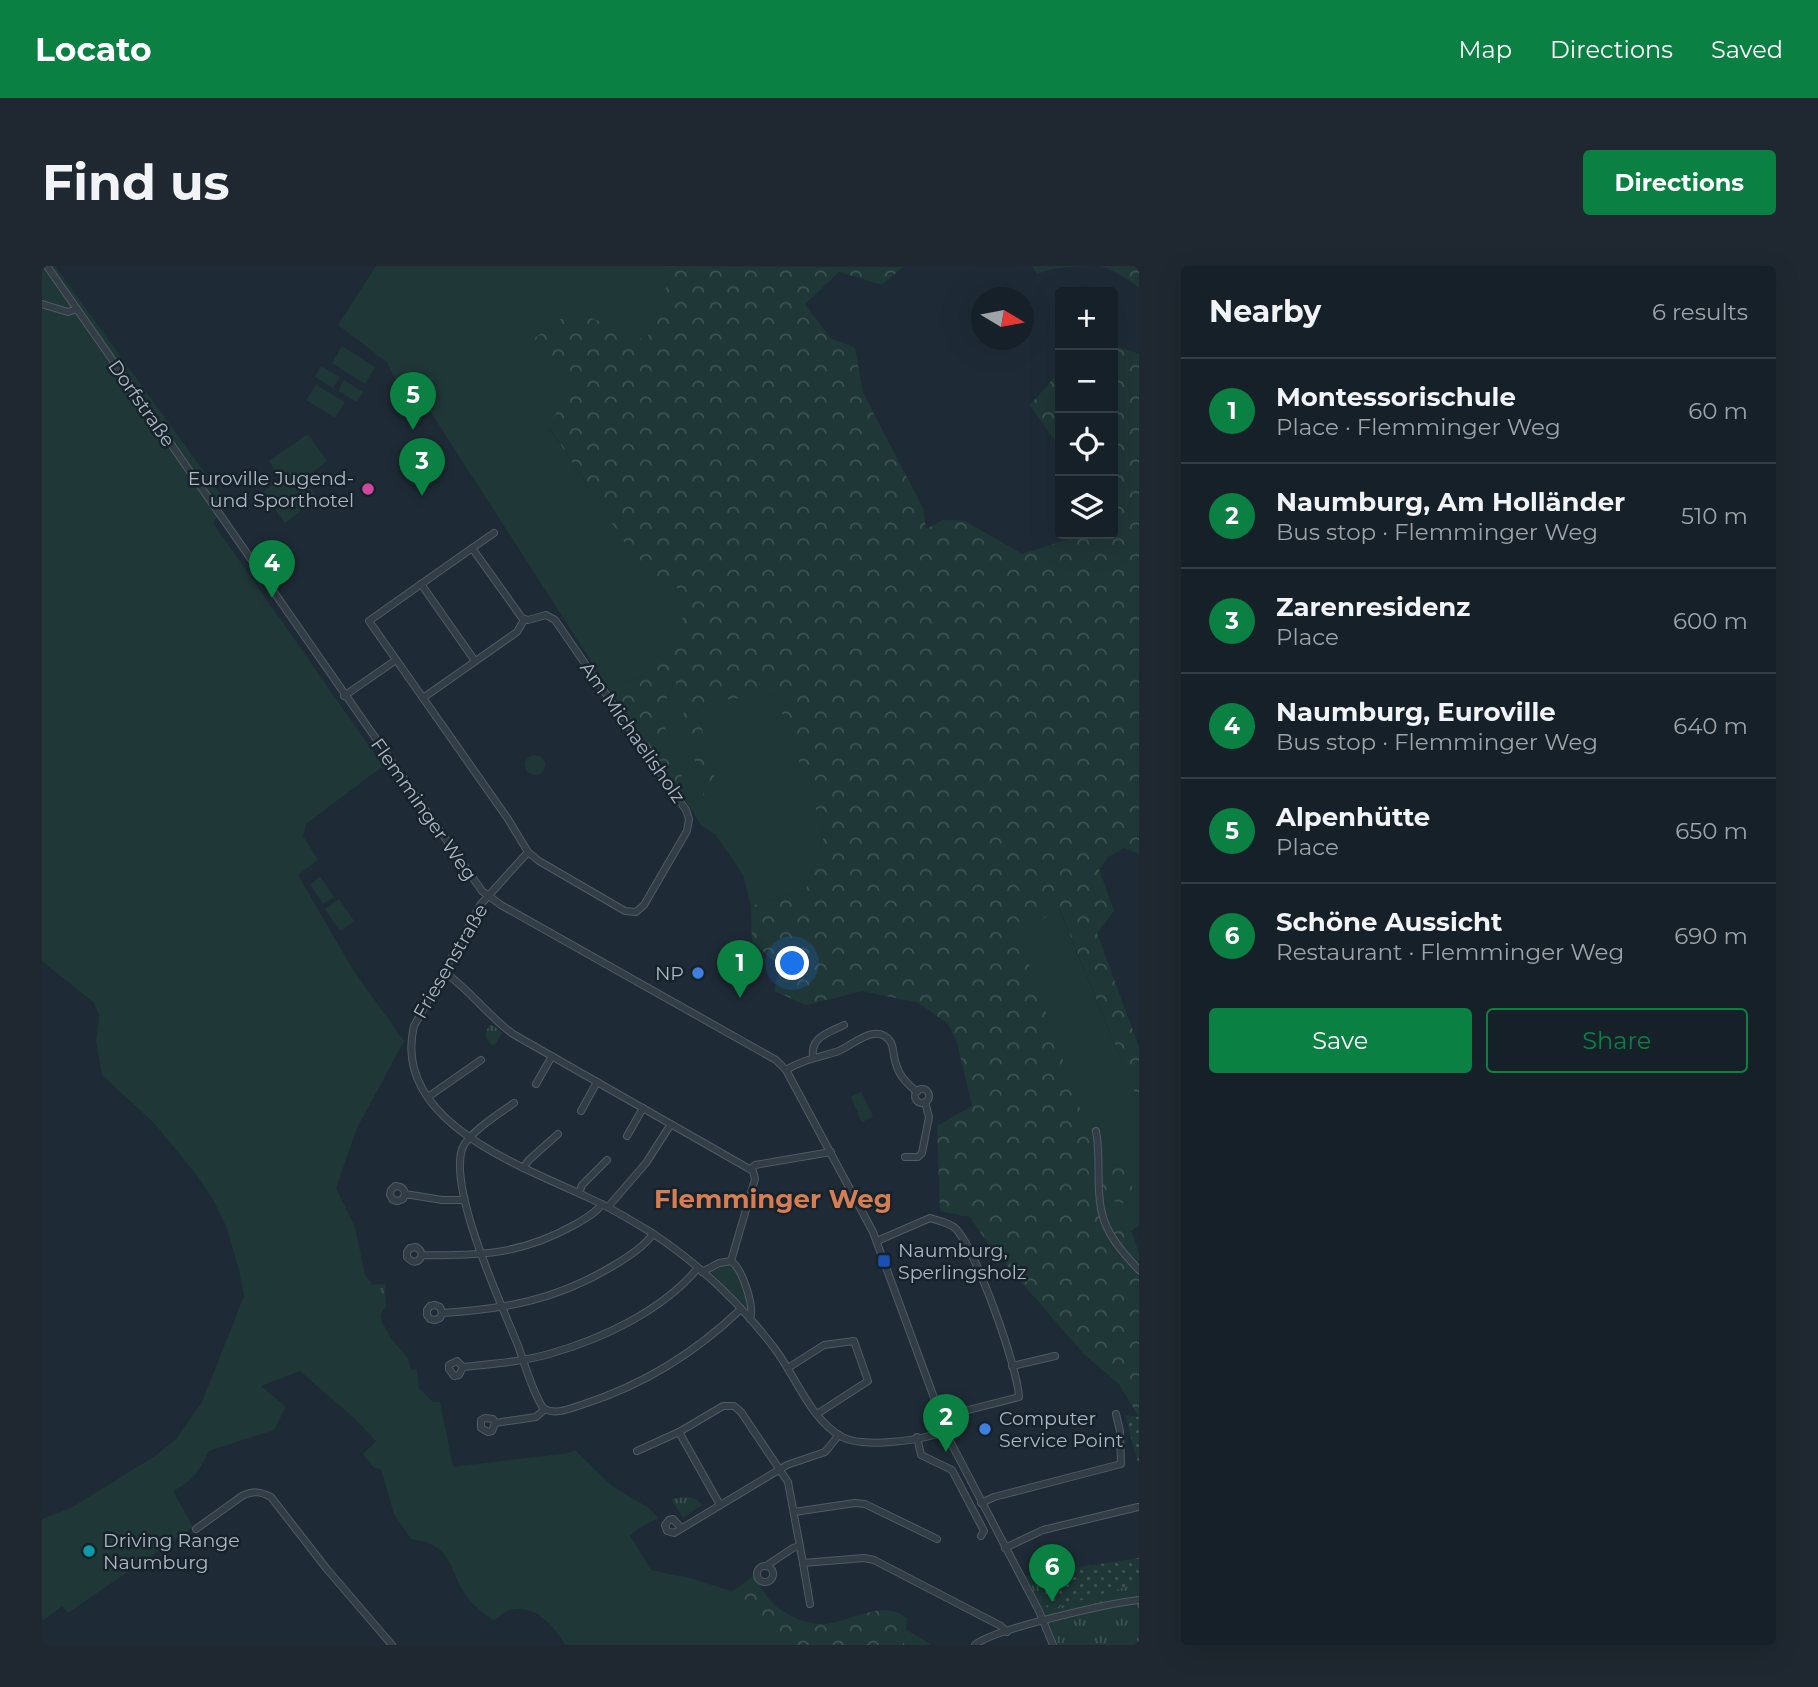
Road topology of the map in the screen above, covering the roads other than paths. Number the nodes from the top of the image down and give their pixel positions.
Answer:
1 (47, 266) edge
2 (42, 304) edge
3 (77, 309) junction
4 (494, 533) dead end
5 (472, 548) junction
6 (261, 575) joint
7 (421, 584) junction
8 (524, 620) junction
9 (396, 660) junction
10 (475, 662) junction
11 (344, 696) junction
12 (423, 698) junction
13 (528, 852) junction
14 (488, 896) junction
15 (443, 971) junction
16 (844, 1025) dead end
17 (552, 1056) junction
18 (813, 1057) junction
19 (481, 1060) dead end
20 (786, 1070) junction
21 (597, 1082) junction
22 (536, 1084) dead end
23 (428, 1097) junction
24 (514, 1103) dead end
25 (643, 1108) junction
26 (581, 1111) dead end
27 (671, 1124) junction
28 (1096, 1131) dead end
29 (558, 1134) dead end
30 (627, 1136) dead end
31 (471, 1137) junction
32 (831, 1152) junction
33 (905, 1157) dead end
34 (607, 1160) dead end
35 (523, 1168) junction
36 (751, 1169) junction
37 (579, 1193) junction
38 (405, 1194) dead end
39 (464, 1200) junction
40 (605, 1206) junction
41 (653, 1234) junction
42 (877, 1241) junction
43 (422, 1255) dead end
44 (483, 1255) junction
45 (731, 1261) junction
46 (700, 1270) junction
47 (1139, 1270) edge
48 (503, 1308) junction
49 (741, 1309) junction
50 (442, 1312) dead end
51 (750, 1319) junction
52 (1055, 1356) dead end
53 (523, 1360) junction
54 (1012, 1366) junction
55 (463, 1367) dead end
56 (788, 1368) junction
57 (545, 1409) junction
58 (817, 1414) junction
59 (1116, 1414) dead end
60 (941, 1417) junction
61 (495, 1423) dead end
62 (946, 1430) junction
63 (679, 1432) junction
64 (839, 1435) junction
65 (917, 1437) junction
66 (637, 1451) dead end
67 (781, 1468) junction
68 (981, 1503) junction
69 (720, 1505) junction
70 (1138, 1507) edge
71 (794, 1512) junction
72 (681, 1528) dead end
73 (196, 1529) dead end
74 (981, 1536) dead end
75 (937, 1539) dead end
76 (800, 1546) junction
77 (1005, 1548) junction
78 (803, 1563) junction
79 (766, 1566) dead end
80 (1139, 1600) edge
81 (810, 1604) dead end
82 (1044, 1621) junction
83 (1007, 1632) junction
84 (392, 1645) edge
85 (975, 1645) edge
86 (1053, 1645) edge

1 - 3 street, Dorfstraße
2 - 3 street
3 - 6 street, Dorfstraße
4 - 5 street, Am Michaelisholz
5 - 7 street, Am Michaelisholz
5 - 8 street
6 - 11 street, Flemminger Weg
7 - 9 street, Am Michaelisholz
7 - 10 street
8 - 10 street
8 - 13 street, Am Michaelisholz
9 - 11 street
9 - 12 street, Am Michaelisholz
10 - 12 street
11 - 14 street, Flemminger Weg
12 - 13 street, Am Michaelisholz
13 - 14 street
14 - 15 street, Friesenstraße
14 - 20 street, Flemminger Weg
15 - 17 street
15 - 23 street, Friesenstraße
16 - 18 street
17 - 21 street
17 - 22 street
18 - 20 street
18 - 33 street
19 - 23 street
20 - 32 street, Flemminger Weg
21 - 25 street
21 - 26 street
23 - 31 street
24 - 31 street
25 - 27 street
25 - 30 street
27 - 36 street
27 - 40 street
28 - 47 street
29 - 35 street
31 - 35 street
31 - 39 street
32 - 36 street
32 - 42 street, Flemminger Weg
34 - 37 street
35 - 37 street
36 - 45 street
37 - 40 street
38 - 39 street
39 - 44 street
40 - 41 street
40 - 44 street
41 - 46 street
41 - 48 street
42 - 54 street
42 - 60 street, Flemminger Weg
43 - 44 street
44 - 48 street
45 - 46 street
45 - 51 street
46 - 49 street
46 - 53 street
48 - 50 street
48 - 53 street
49 - 51 street
49 - 57 street
51 - 56 street
52 - 54 street
53 - 55 street
53 - 57 street
54 - 60 street
56 - 58 street
56 - 58 street
57 - 61 street
58 - 64 street
59 - 68 street
60 - 62 street, Flemminger Weg
62 - 65 street
62 - 68 street, Flemminger Weg
63 - 66 street
63 - 67 street
63 - 69 street
64 - 65 street
64 - 67 street
65 - 74 street
67 - 69 street
67 - 71 street
68 - 77 street, Flemminger Weg
69 - 72 street
70 - 77 street
71 - 75 street
71 - 76 street
73 - 84 street
76 - 78 street
76 - 79 street
77 - 82 street, Flemminger Weg
78 - 81 street
78 - 83 street
80 - 82 street
82 - 83 street
82 - 86 street, Flemminger Weg
83 - 85 street

